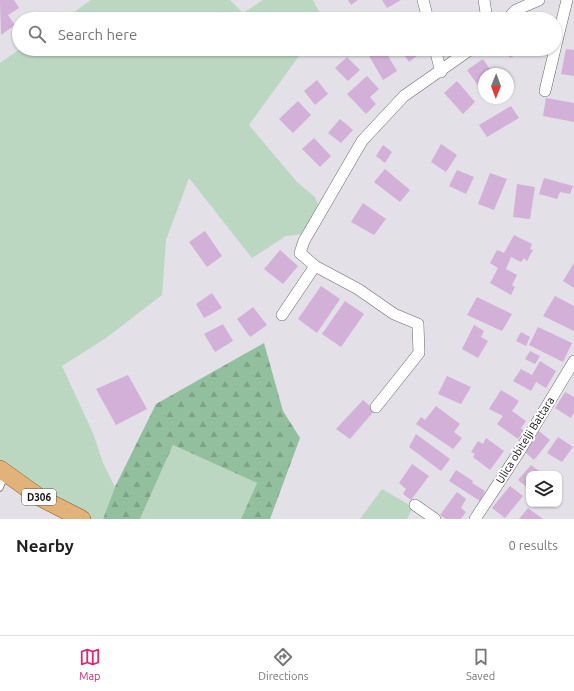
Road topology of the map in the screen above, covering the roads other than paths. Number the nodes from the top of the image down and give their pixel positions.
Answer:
1 (423, 0) edge
2 (484, 0) edge
3 (539, 0) edge
4 (567, 0) edge
5 (426, 12) edge
6 (486, 12) edge
7 (514, 12) edge
8 (562, 20) edge
9 (437, 56) edge
10 (462, 56) edge
11 (553, 56) edge
12 (440, 72) junction
13 (545, 91) dead end
14 (315, 266) junction
15 (282, 315) dead end
16 (574, 361) edge
17 (376, 407) dead end
18 (2, 477) edge
19 (416, 505) dead end
20 (82, 519) edge
21 (435, 519) edge
22 (475, 519) edge

1 - 5 street
2 - 6 street
3 - 7 street
4 - 8 street
9 - 12 street
10 - 12 street
11 - 13 street
12 - 14 street
14 - 15 street
14 - 17 street
16 - 22 street, Ulica obitelji Battara
18 - 20 main road, D306
19 - 21 street

